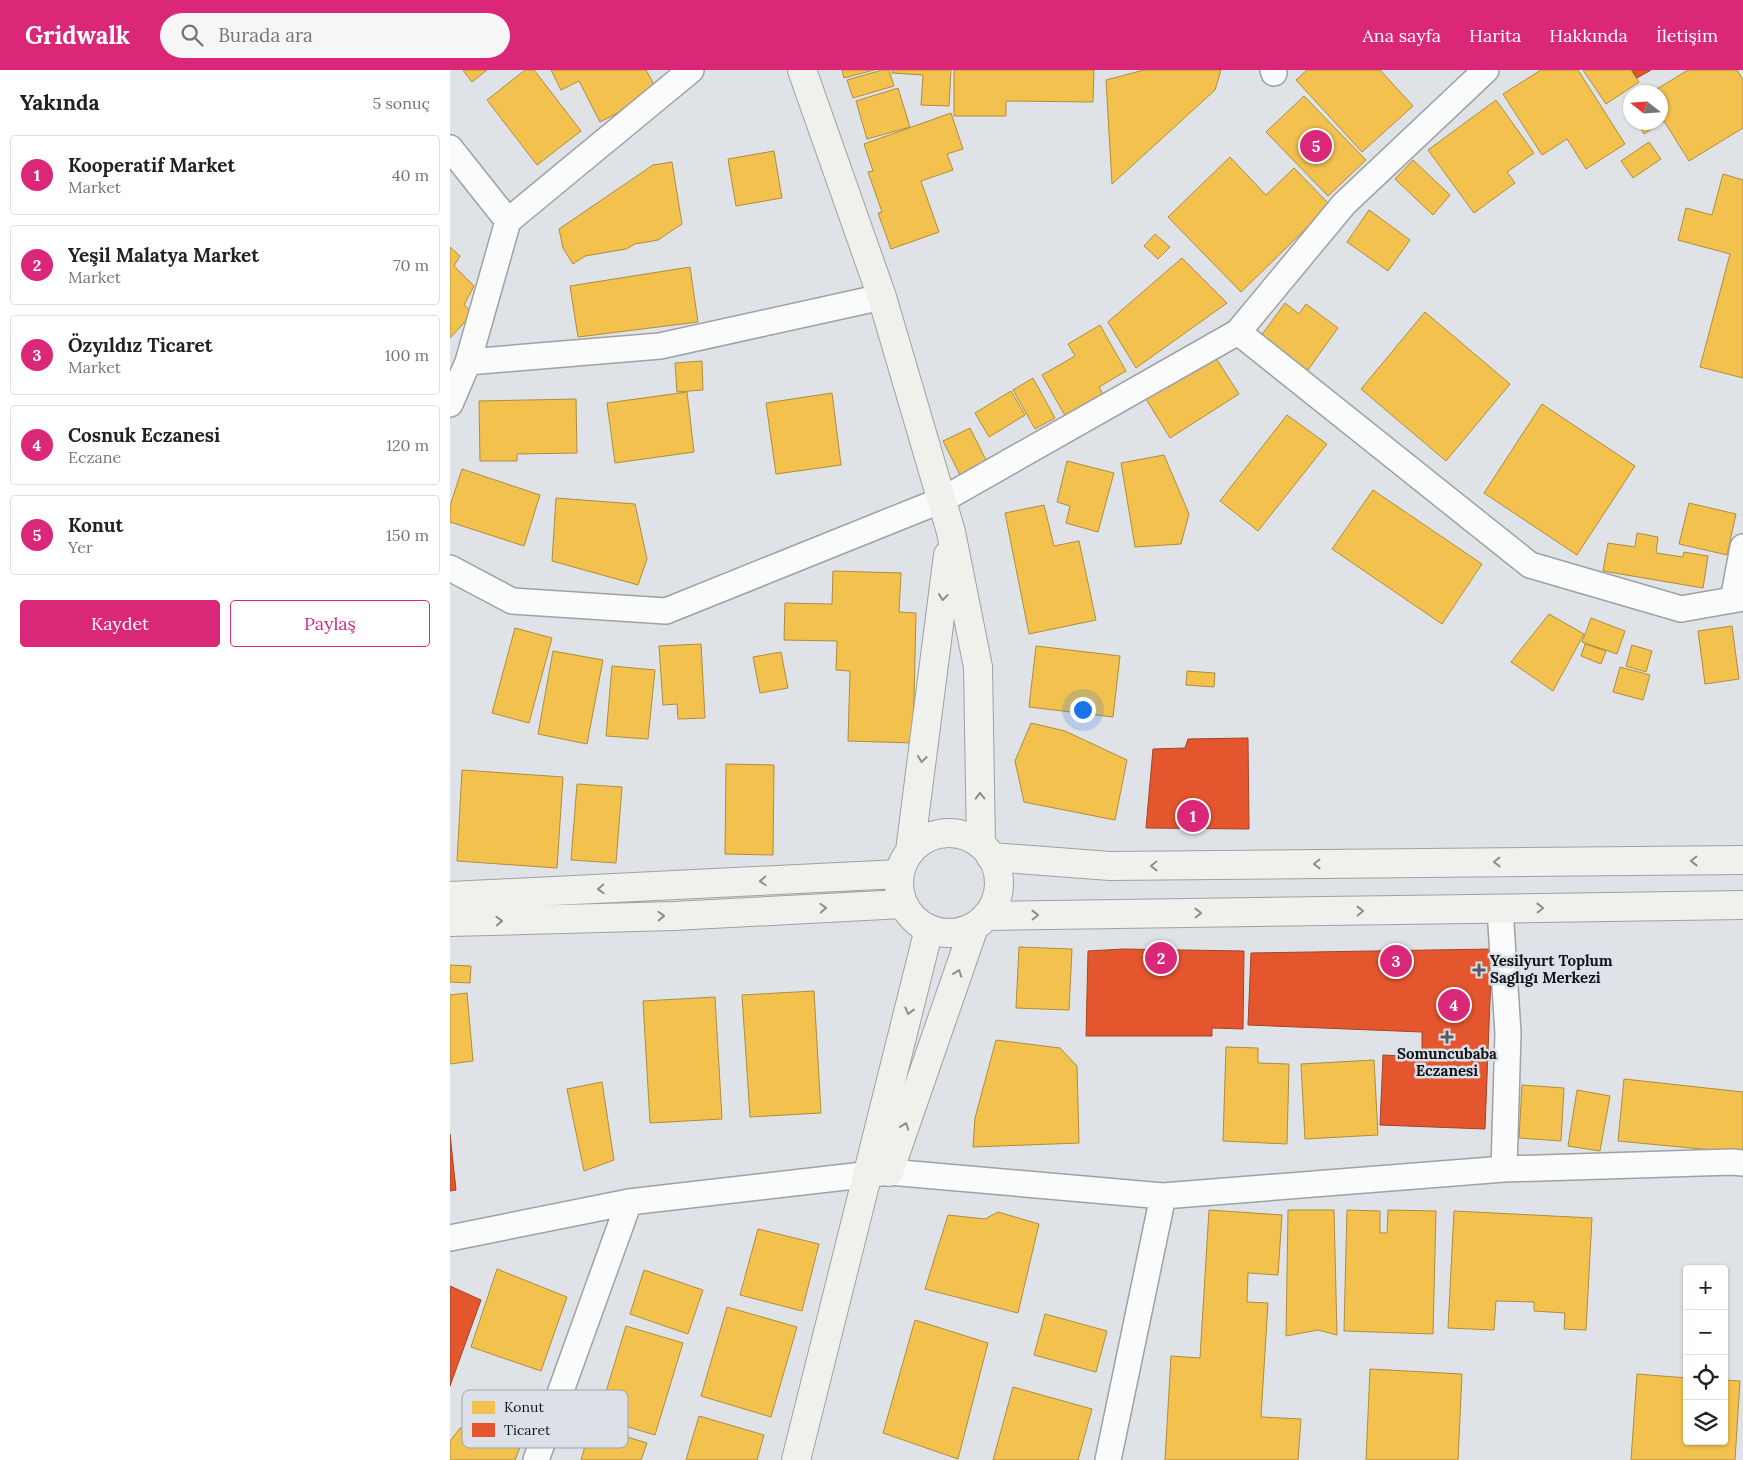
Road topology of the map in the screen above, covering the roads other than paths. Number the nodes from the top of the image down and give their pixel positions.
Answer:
1 (802, 70) edge
2 (1486, 70) edge
3 (682, 74) edge
4 (450, 148) edge
5 (508, 221) junction
6 (882, 297) junction
7 (1238, 332) junction
8 (468, 362) junction
9 (450, 404) edge
10 (942, 500) junction
11 (951, 532) junction
12 (1743, 547) edge
13 (450, 568) edge
14 (1738, 599) edge
15 (986, 851) junction
16 (1743, 860) edge
17 (905, 862) junction
18 (450, 896) edge
19 (903, 904) junction
20 (1743, 905) edge
21 (1500, 909) junction
22 (450, 922) edge
23 (980, 922) junction
24 (929, 930) junction
25 (1743, 1163) edge
26 (1504, 1169) junction
27 (879, 1174) junction
28 (1163, 1196) junction
29 (629, 1202) junction
30 (450, 1238) edge
31 (561, 1390) edge
32 (540, 1448) edge
33 (536, 1460) edge
34 (796, 1460) edge
35 (1108, 1460) edge

1 - 6 main road
2 - 7 street
3 - 5 street
4 - 5 street
5 - 8 street
6 - 8 street
6 - 10 main road
7 - 10 street
7 - 14 street
8 - 9 street
10 - 11 main road
10 - 13 street
15 -> 11 main road
11 -> 17 main road
12 - 14 street
16 -> 15 main road
15 - 17 main road
15 - 23 main road
17 -> 18 main road
17 - 19 main road
22 -> 19 main road
19 - 24 main road
21 -> 20 main road
23 -> 21 main road
21 - 26 street
23 - 24 main road
27 -> 23 main road
24 -> 27 main road
25 - 26 street
26 - 28 street
27 - 28 street
27 - 29 street
27 - 34 main road
28 - 35 street
29 - 30 street
29 - 31 street
32 - 33 street

